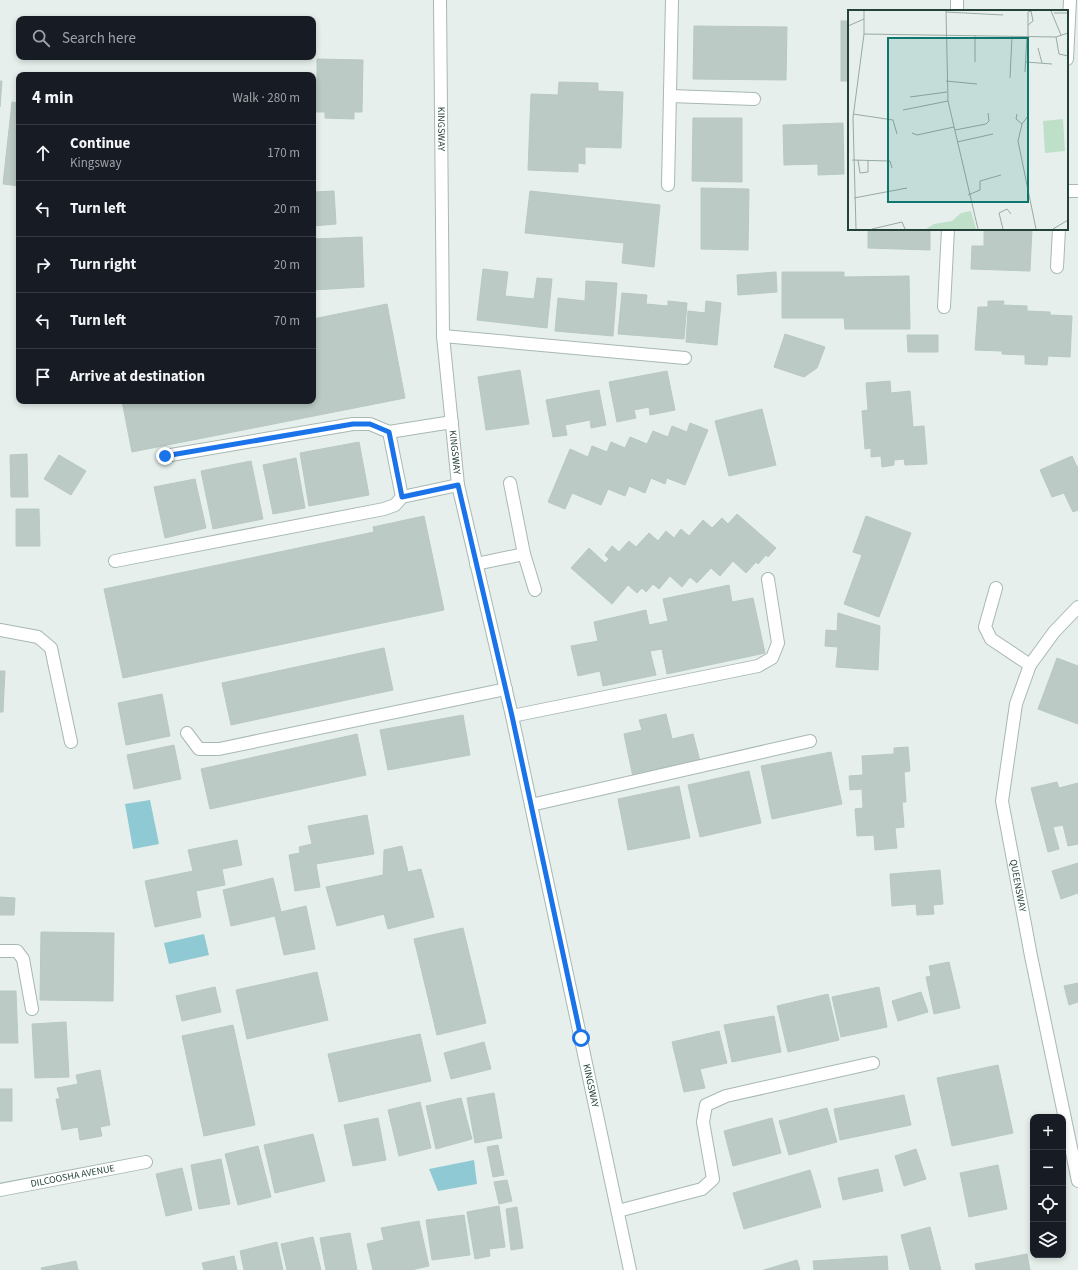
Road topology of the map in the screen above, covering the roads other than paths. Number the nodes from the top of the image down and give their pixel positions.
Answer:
1 (440, 0) edge
2 (672, 0) edge
3 (1070, 0) edge
4 (1068, 39) edge
5 (670, 96) junction
6 (754, 99) dead end
7 (668, 185) dead end
8 (948, 230) edge
9 (1059, 230) edge
10 (1057, 267) dead end
11 (944, 307) dead end
12 (443, 336) junction
13 (684, 358) dead end
14 (452, 422) junction
15 (389, 432) junction
16 (165, 456) dead end
17 (510, 483) dead end
18 (458, 485) junction
19 (402, 497) junction
20 (524, 554) junction
21 (115, 561) dead end
22 (476, 564) junction
23 (768, 580) dead end
24 (996, 588) dead end
25 (535, 590) dead end
26 (1078, 607) edge
27 (0, 630) edge
28 (1030, 665) junction
29 (506, 689) junction
30 (512, 716) junction
31 (187, 733) dead end
32 (810, 741) dead end
33 (71, 742) dead end
34 (531, 805) junction
35 (0, 951) edge
36 (32, 1009) dead end
37 (873, 1063) dead end
38 (146, 1162) dead end
39 (1078, 1181) edge
40 (0, 1190) edge
41 (618, 1211) junction
42 (630, 1270) edge

1 - 12 street, KINGSWAY
2 - 5 street
3 - 4 street
5 - 6 street
5 - 7 street
8 - 11 street
9 - 10 street
12 - 13 street
12 - 14 street, KINGSWAY
14 - 15 street
14 - 18 street, KINGSWAY
15 - 16 street
15 - 19 street
17 - 20 street
18 - 19 street
18 - 22 street, KINGSWAY
19 - 21 street
20 - 22 street
20 - 25 street
22 - 29 street, KINGSWAY
23 - 30 street
24 - 28 street
26 - 28 street, QUEENSWAY
27 - 33 street
28 - 39 street, QUEENSWAY
29 - 30 street, KINGSWAY
29 - 31 street
30 - 34 street, KINGSWAY
32 - 34 street
34 - 41 street, KINGSWAY
35 - 36 street
37 - 41 street
38 - 40 street, DILCOOSHA AVENUE
41 - 42 street, KINGSWAY

